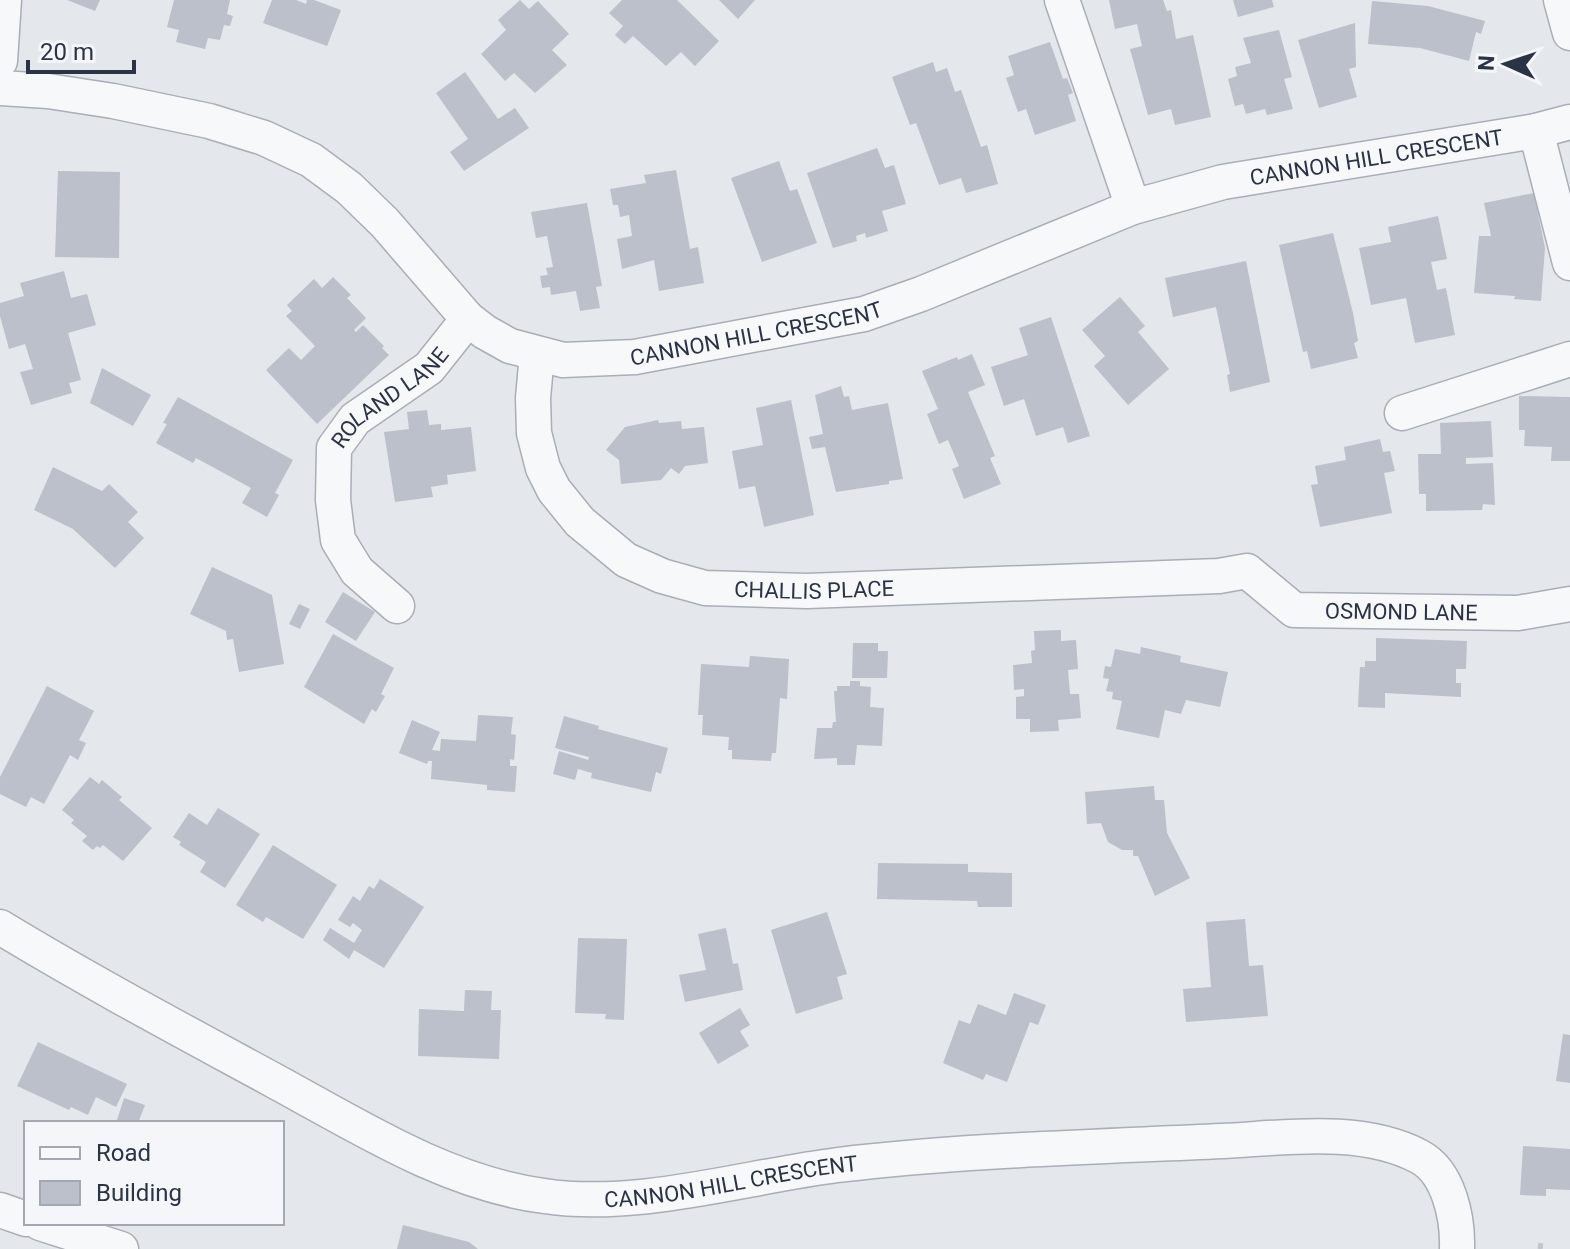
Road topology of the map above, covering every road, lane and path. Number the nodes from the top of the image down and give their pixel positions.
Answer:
1 (4, 0) edge
2 (1062, 0) edge
3 (1561, 0) edge
4 (1570, 33) edge
5 (0, 61) edge
6 (0, 88) edge
7 (1570, 122) edge
8 (1536, 131) junction
9 (1133, 207) junction
10 (1570, 263) edge
11 (468, 319) junction
12 (537, 354) junction
13 (1570, 359) edge
14 (1402, 413) dead end
15 (1247, 571) joint
16 (1570, 604) edge
17 (397, 606) dead end
18 (0, 927) edge
19 (0, 1210) edge
20 (24, 1218) edge
21 (46, 1225) edge
22 (121, 1249) edge
23 (1457, 1249) edge

1 - 5 street
2 - 9 street
3 - 4 street
6 - 11 street, CANNON HILL CRESCENT
7 - 8 street, CANNON HILL CRESCENT
8 - 9 street, CANNON HILL CRESCENT
8 - 10 street
9 - 12 street, CANNON HILL CRESCENT
11 - 12 street, CANNON HILL CRESCENT
11 - 17 street, ROLAND LANE
12 - 15 street, CHALLIS PLACE
13 - 14 street
15 - 16 street, OSMOND LANE
18 - 23 street, CANNON HILL CRESCENT
19 - 20 street
21 - 22 street

